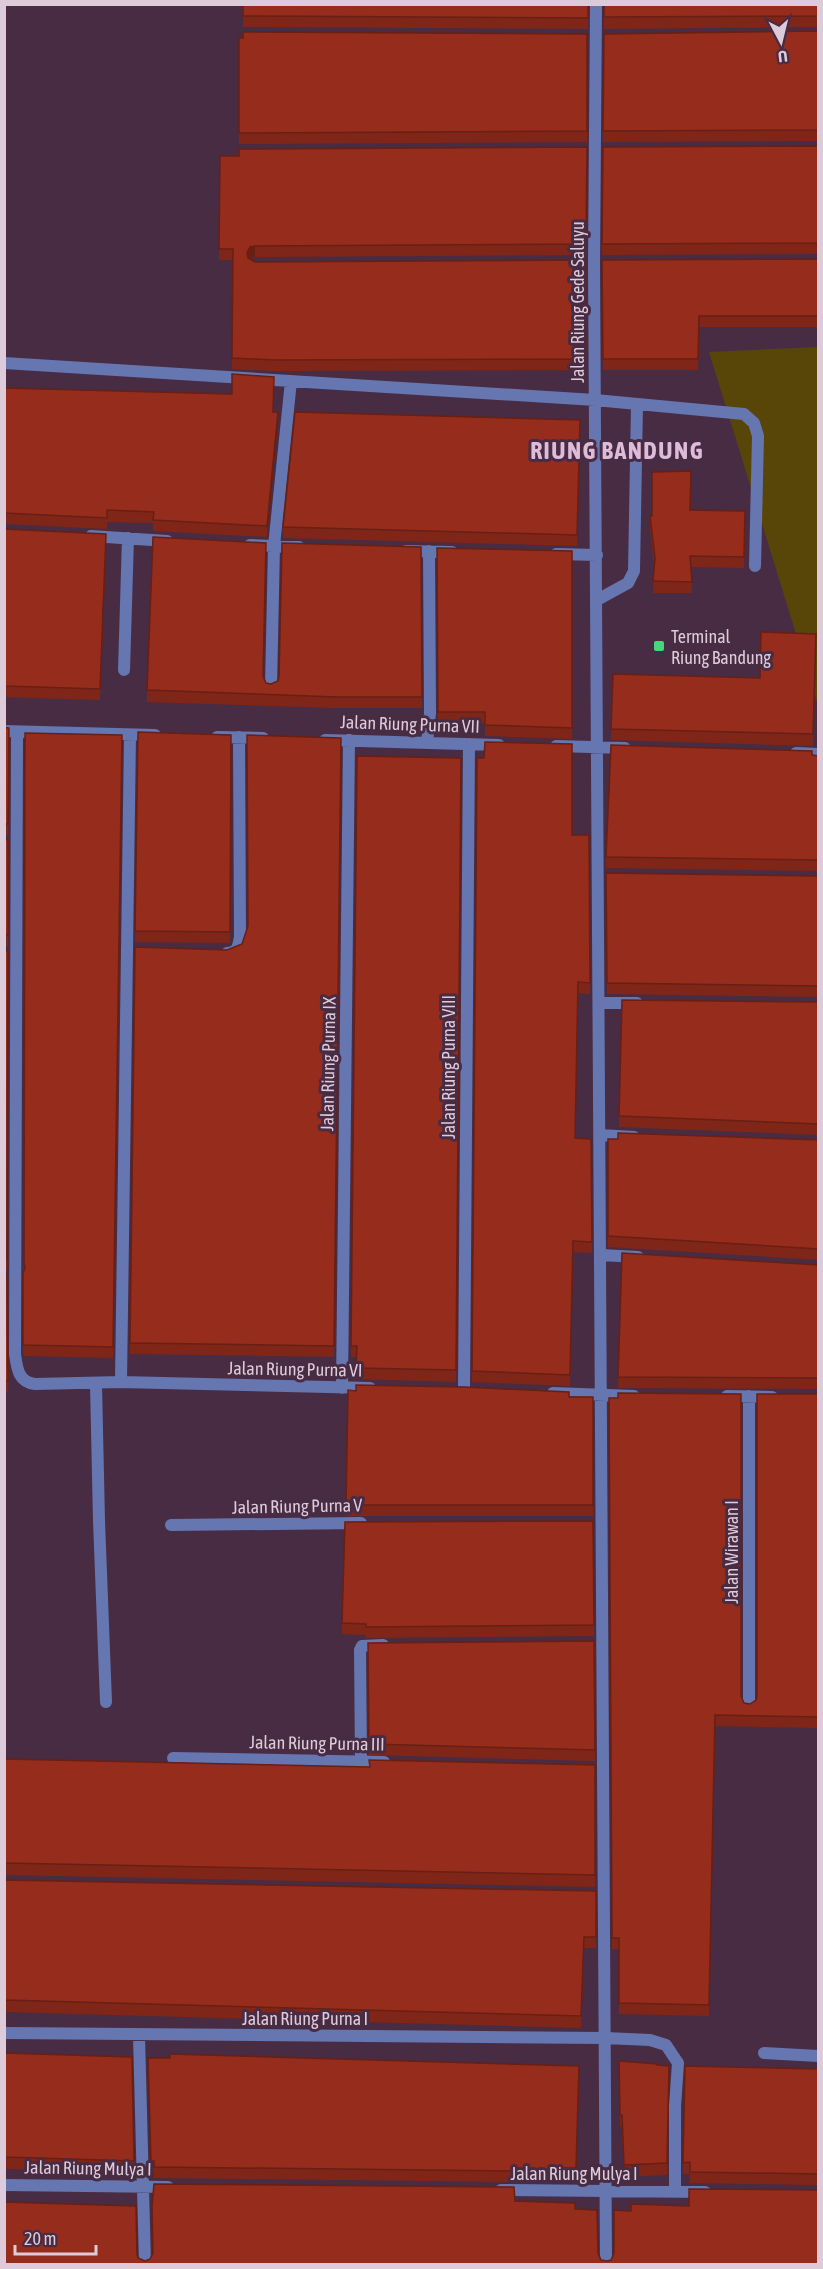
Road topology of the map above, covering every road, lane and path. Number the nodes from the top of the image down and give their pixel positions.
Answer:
1 (596, 4) edge
2 (4, 363) edge
3 (291, 381) junction
4 (595, 400) junction
5 (637, 404) junction
6 (83, 536) edge
7 (128, 538) junction
8 (184, 542) edge
9 (240, 545) edge
10 (274, 546) junction
11 (310, 548) edge
12 (393, 550) edge
13 (429, 552) junction
14 (465, 552) edge
15 (549, 554) edge
16 (597, 555) junction
17 (755, 566) dead end
18 (597, 600) junction
19 (124, 670) dead end
20 (271, 687) edge
21 (11, 731) edge
22 (130, 735) junction
23 (162, 735) edge
24 (206, 737) edge
25 (239, 738) junction
26 (279, 738) edge
27 (314, 739) edge
28 (427, 739) junction
29 (349, 740) junction
30 (469, 744) junction
31 (516, 745) edge
32 (539, 746) edge
33 (598, 747) junction
34 (633, 748) edge
35 (784, 753) edge
36 (819, 754) edge
37 (11, 843) edge
38 (216, 953) edge
39 (11, 954) edge
40 (600, 1003) junction
41 (646, 1004) edge
42 (10, 1064) edge
43 (600, 1135) junction
44 (646, 1137) edge
45 (10, 1169) edge
46 (601, 1255) junction
47 (646, 1258) edge
48 (11, 1279) edge
49 (121, 1382) junction
50 (96, 1384) junction
51 (342, 1388) junction
52 (386, 1389) edge
53 (464, 1390) edge
54 (544, 1393) edge
55 (601, 1396) junction
56 (647, 1396) edge
57 (715, 1396) edge
58 (749, 1396) junction
59 (784, 1397) edge
60 (369, 1523) edge
61 (171, 1525) dead end
62 (390, 1645) edge
63 (106, 1702) dead end
64 (748, 1707) edge
65 (173, 1758) dead end
66 (361, 1762) junction
67 (395, 1763) edge
68 (4, 2033) edge
69 (139, 2036) junction
70 (605, 2038) junction
71 (764, 2054) dead end
72 (819, 2056) edge
73 (4, 2185) edge
74 (143, 2187) junction
75 (178, 2187) edge
76 (487, 2190) edge
77 (606, 2191) junction
78 (675, 2192) junction
79 (723, 2192) edge
80 (145, 2265) edge
81 (606, 2265) edge

1 - 4 street, Jalan Riung Gede Saluyu
2 - 3 street
3 - 4 street
3 - 10 street
4 - 5 street, Jalan Riung Gede Saluyu
4 - 16 street
5 - 17 street, Jalan Riung Gede Saluyu
5 - 18 street
6 - 7 street
7 - 8 street
7 - 19 street
9 - 10 street
10 - 11 street
10 - 20 street
12 - 13 street
13 - 14 street
13 - 28 street
15 - 16 street
16 - 18 street
18 - 33 street
21 - 22 street
21 - 37 street
22 - 23 street
22 - 49 street
24 - 25 street
25 - 26 street
25 - 38 street
27 - 29 street, Jalan Riung Purna VII
28 - 29 street, Jalan Riung Purna VII
28 - 30 street, Jalan Riung Purna VII
29 - 51 street, Jalan Riung Purna IX
30 - 31 street, Jalan Riung Purna VII
30 - 53 street, Jalan Riung Purna VIII
32 - 33 street
33 - 34 street
33 - 40 street
35 - 36 street
37 - 39 street
39 - 42 street
40 - 41 street
40 - 43 street
42 - 45 street
43 - 44 street
43 - 46 street
45 - 48 street
46 - 47 street
46 - 55 street
48 - 50 street, Jalan Riung Purna VI
49 - 50 street, Jalan Riung Purna VI
49 - 51 street, Jalan Riung Purna VI
50 - 63 street
51 - 52 street, Jalan Riung Purna VI
54 - 55 street
55 - 56 street
55 - 70 street
57 - 58 street
58 - 59 street
58 - 64 street, Jalan Wirawan I
60 - 61 street, Jalan Riung Purna V
62 - 66 street
65 - 66 street, Jalan Riung Purna III
66 - 67 street, Jalan Riung Purna III
68 - 69 street, Jalan Riung Purna I
69 - 70 street, Jalan Riung Purna I
69 - 74 street
70 - 77 street
70 - 78 street, Jalan Riung Purna I
71 - 72 street
73 - 74 street, Jalan Riung Mulya I
74 - 75 street, Jalan Riung Mulya I
74 - 80 street
76 - 77 street, Jalan Riung Mulya I
77 - 78 street, Jalan Riung Mulya I
77 - 81 street
78 - 79 street, Jalan Riung Mulya I

